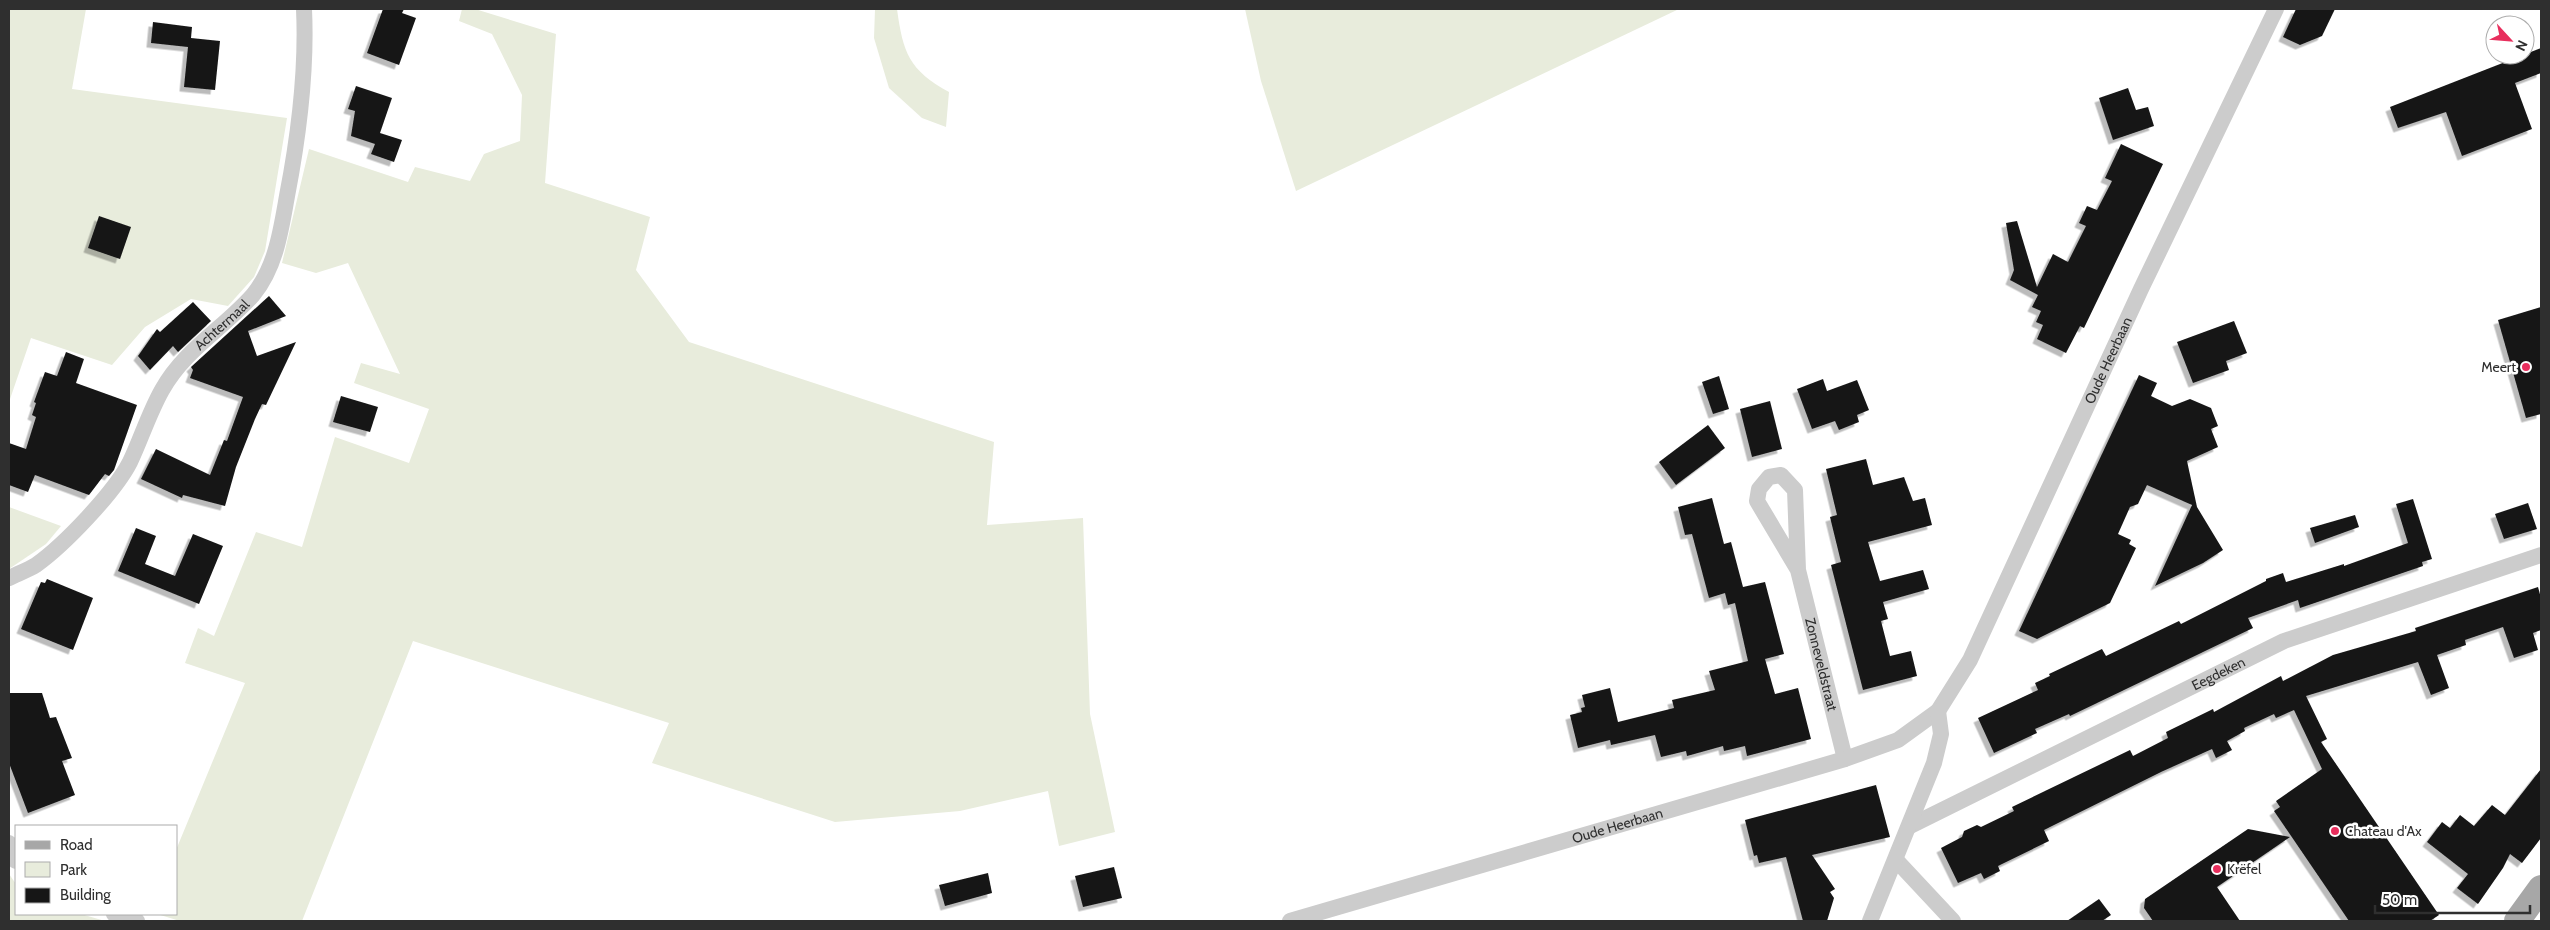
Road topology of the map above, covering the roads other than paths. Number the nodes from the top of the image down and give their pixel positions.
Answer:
1 (304, 9) edge
2 (2276, 9) edge
3 (2541, 555) edge
4 (1798, 570) junction
5 (9, 578) edge
6 (1938, 711) junction
7 (1845, 759) junction
8 (1910, 826) junction
9 (9, 843) edge
10 (15, 858) edge
11 (1896, 860) junction
12 (2541, 888) edge
13 (117, 915) edge
14 (137, 921) edge
15 (1290, 921) edge
16 (1870, 921) edge
17 (1953, 921) edge
18 (2517, 921) edge

1 - 5 street, Achtermaal
2 - 6 street, Oude Heerbaan
3 - 8 street, Eegdeken
4 - 4 street, Zonneveldstraat
4 - 7 street, Zonneveldstraat
6 - 7 street, Oude Heerbaan
6 - 8 street
7 - 15 street, Oude Heerbaan
8 - 11 street
9 - 10 street
11 - 16 street
11 - 17 street
12 - 18 main road
13 - 14 street

